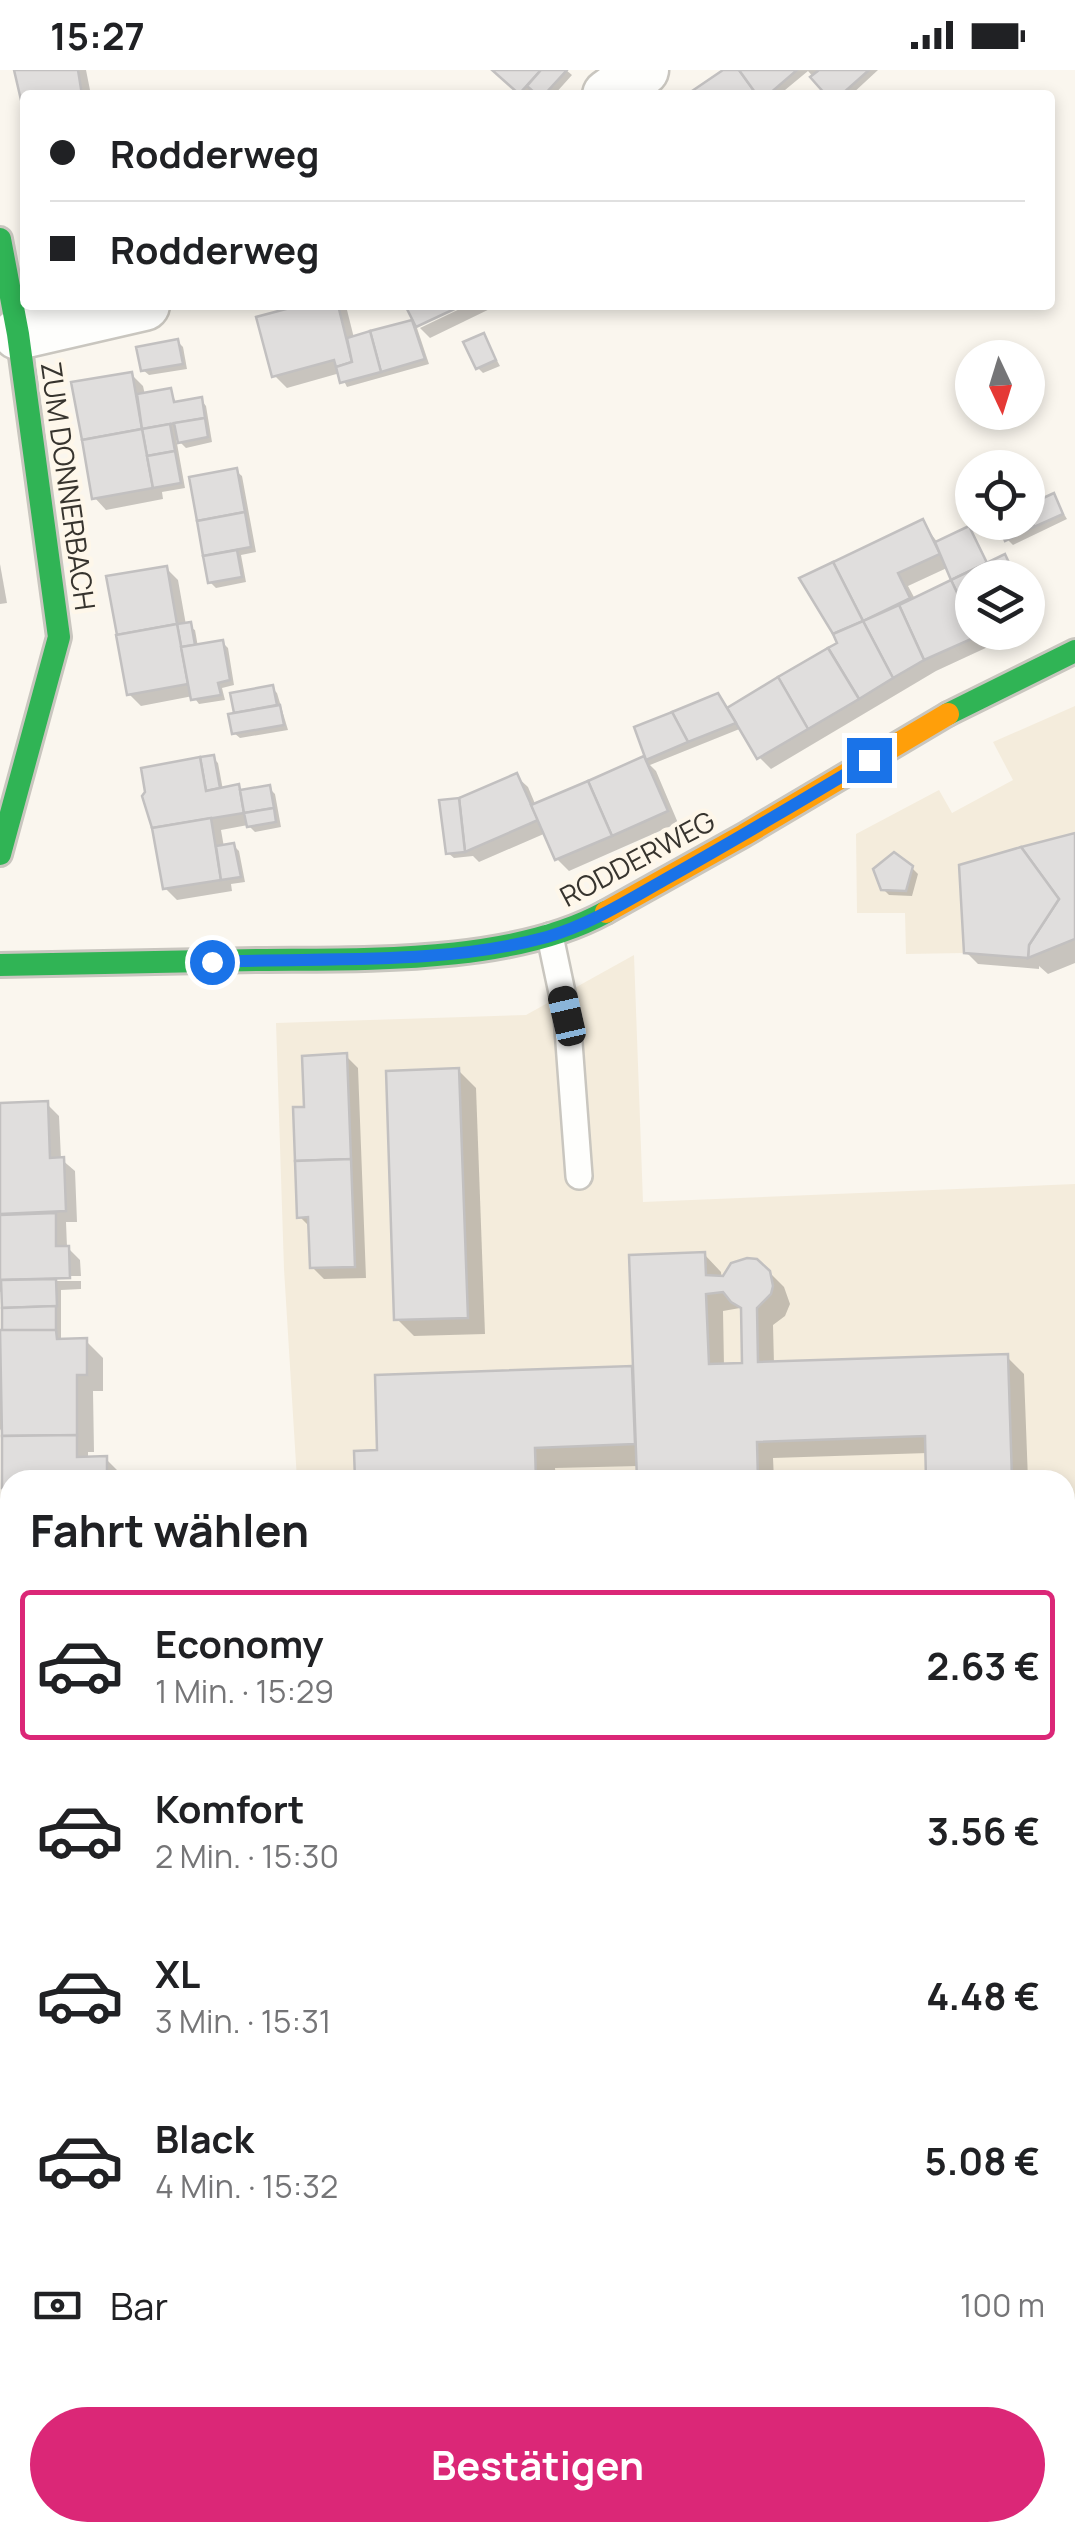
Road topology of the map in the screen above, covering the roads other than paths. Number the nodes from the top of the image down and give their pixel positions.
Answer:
1 (643, 70) edge
2 (615, 90) edge
3 (0, 239) edge
4 (122, 310) edge
5 (18, 334) junction
6 (1075, 651) edge
7 (0, 854) edge
8 (550, 936) junction
9 (0, 965) edge
10 (580, 1176) dead end

1 - 2 street
3 - 5 street, ZUM DONNERBACH
4 - 5 street
5 - 7 street, ZUM DONNERBACH
6 - 8 street, RODDERWEG
8 - 9 street, RODDERWEG
8 - 10 lane

